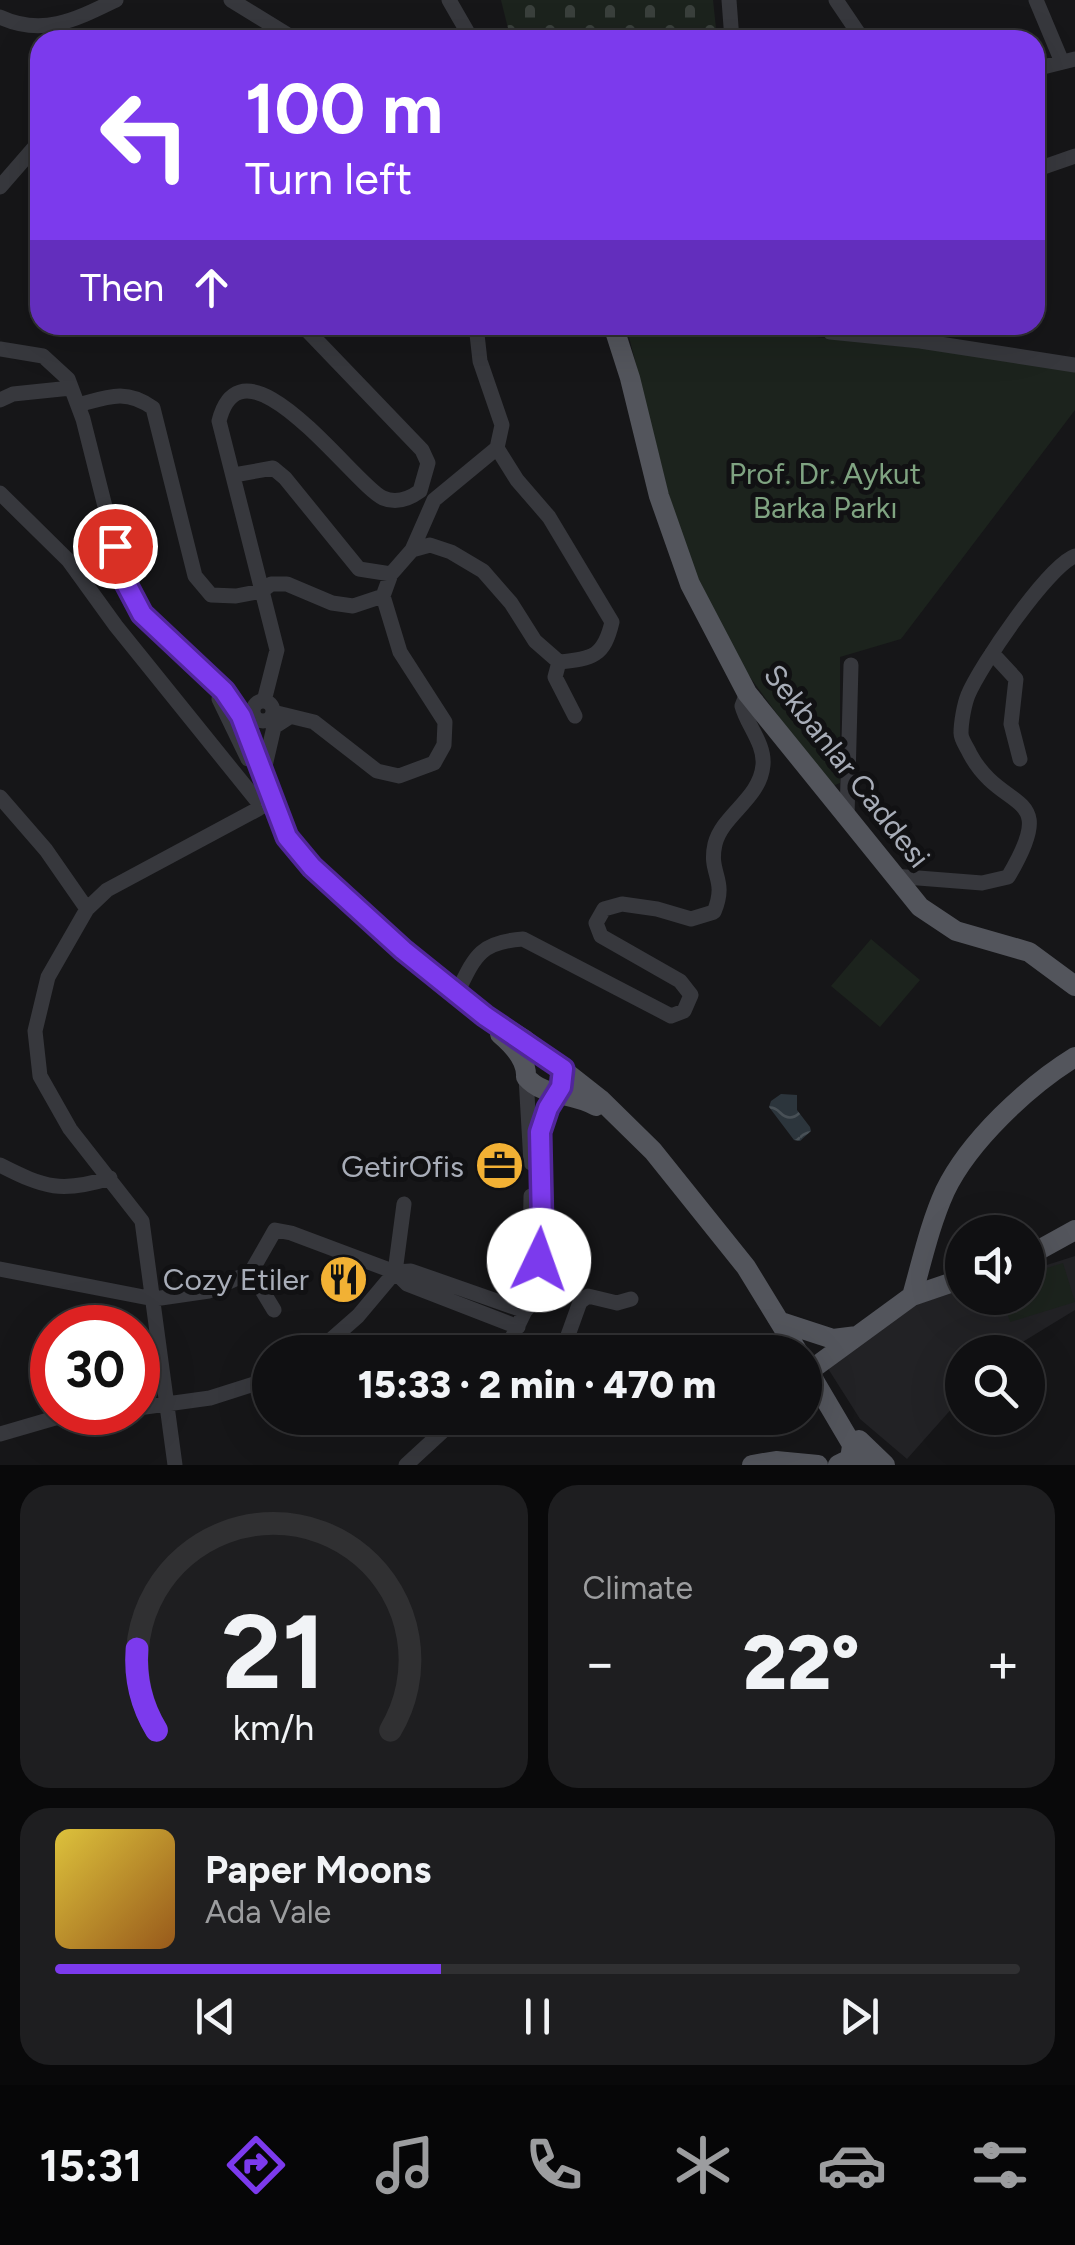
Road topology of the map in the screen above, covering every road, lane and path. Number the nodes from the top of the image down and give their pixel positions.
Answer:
1 (116, 0) edge
2 (231, 0) edge
3 (449, 0) edge
4 (730, 0) edge
5 (836, 0) edge
6 (1036, 0) edge
7 (0, 17) edge
8 (280, 30) edge
9 (466, 30) edge
10 (732, 30) edge
11 (856, 30) edge
12 (1068, 61) edge
13 (30, 152) edge
14 (1075, 156) edge
15 (1045, 166) edge
16 (0, 187) edge
17 (312, 335) edge
18 (477, 335) edge
19 (615, 335) edge
20 (860, 335) edge
21 (923, 335) edge
22 (920, 341) junction
23 (0, 349) edge
24 (1075, 366) edge
25 (71, 388) junction
26 (0, 400) edge
27 (78, 405) junction
28 (497, 448) junction
29 (234, 476) junction
30 (0, 492) edge
31 (427, 495) junction
32 (412, 550) junction
33 (1075, 556) edge
34 (391, 574) junction
35 (262, 591) junction
36 (384, 596) junction
37 (992, 654) junction
38 (560, 662) junction
39 (851, 665) dead end
40 (747, 693) junction
41 (254, 716) junction
42 (291, 716) junction
43 (576, 716) dead end
44 (1020, 760) dead end
45 (264, 770) junction
46 (0, 797) edge
47 (267, 804) junction
48 (847, 816) junction
49 (893, 876) junction
50 (87, 909) junction
51 (1075, 986) edge
52 (457, 993) junction
53 (485, 1016) junction
54 (1075, 1057) edge
55 (555, 1063) junction
56 (526, 1072) junction
57 (557, 1093) junction
58 (620, 1119) junction
59 (0, 1165) edge
60 (110, 1178) junction
61 (404, 1204) dead end
62 (1075, 1230) edge
63 (1075, 1248) edge
64 (1045, 1249) edge
65 (1045, 1255) edge
66 (0, 1269) edge
67 (251, 1272) junction
68 (394, 1272) junction
69 (945, 1284) edge
70 (912, 1296) junction
71 (154, 1299) junction
72 (631, 1299) dead end
73 (274, 1310) dead end
74 (525, 1310) junction
75 (781, 1322) junction
76 (518, 1327) junction
77 (336, 1335) edge
78 (516, 1335) edge
79 (568, 1335) edge
80 (788, 1335) edge
81 (859, 1335) junction
82 (822, 1354) edge
83 (252, 1385) edge
84 (822, 1395) edge
85 (160, 1406) edge
86 (167, 1406) junction
87 (30, 1425) edge
88 (841, 1428) junction
89 (0, 1434) edge
90 (439, 1435) edge
91 (852, 1446) junction
92 (175, 1465) edge
93 (406, 1465) edge
94 (752, 1465) edge
95 (818, 1465) edge
96 (838, 1465) edge
97 (864, 1465) edge
98 (884, 1465) edge

1 - 7 street
2 - 8 street
3 - 9 street
4 - 10 street
5 - 11 street
6 - 12 street
13 - 16 street
14 - 15 street
17 - 31 street
18 - 28 street
19 - 40 main road, Sekbanlar Caddesi
20 - 22 street
21 - 22 street
22 - 24 street
23 - 25 street
25 - 26 street
25 - 27 street
27 - 35 street
27 - 41 street
28 - 31 street
28 - 38 street
29 - 31 street
29 - 34 street
29 - 35 street
30 - 47 street
31 - 32 street
32 - 34 street
32 - 38 street
33 - 37 street
34 - 36 street
35 - 36 street
35 - 41 street
36 - 42 street
37 - 44 street
37 - 49 street
38 - 43 street
39 - 48 street
40 - 48 main road, Sekbanlar Caddesi
40 - 52 street
41 - 42 street
41 - 45 street
41 - 47 street
42 - 45 street
45 - 47 street
46 - 50 street
47 - 50 street
47 - 52 main road
48 - 49 main road, Sekbanlar Caddesi
49 - 51 main road, Sekbanlar Caddesi
50 - 60 street
52 - 53 main road
53 - 55 main road
53 - 56 main road
54 - 70 main road
55 - 56 main road
55 - 57 main road
55 - 58 main road
56 - 57 main road
56 - 74 street
57 - 58 main road
57 - 74 street
58 - 75 main road
59 - 60 street
60 - 71 street
61 - 68 street
62 - 64 main road
63 - 65 main road
66 - 71 street
67 - 68 street
67 - 71 street
67 - 73 street
68 - 74 street
68 - 76 street
68 - 77 street
69 - 70 main road
70 - 81 main road
71 - 86 street
72 - 79 street
74 - 76 street
75 - 80 main road
75 - 81 main road
76 - 78 street
81 - 82 main road
83 - 86 street
84 - 88 main road
85 - 86 street
86 - 92 street
87 - 89 street
88 - 91 main road
88 - 98 main road
90 - 93 street
91 - 96 main road
91 - 97 main road
94 - 95 main road

